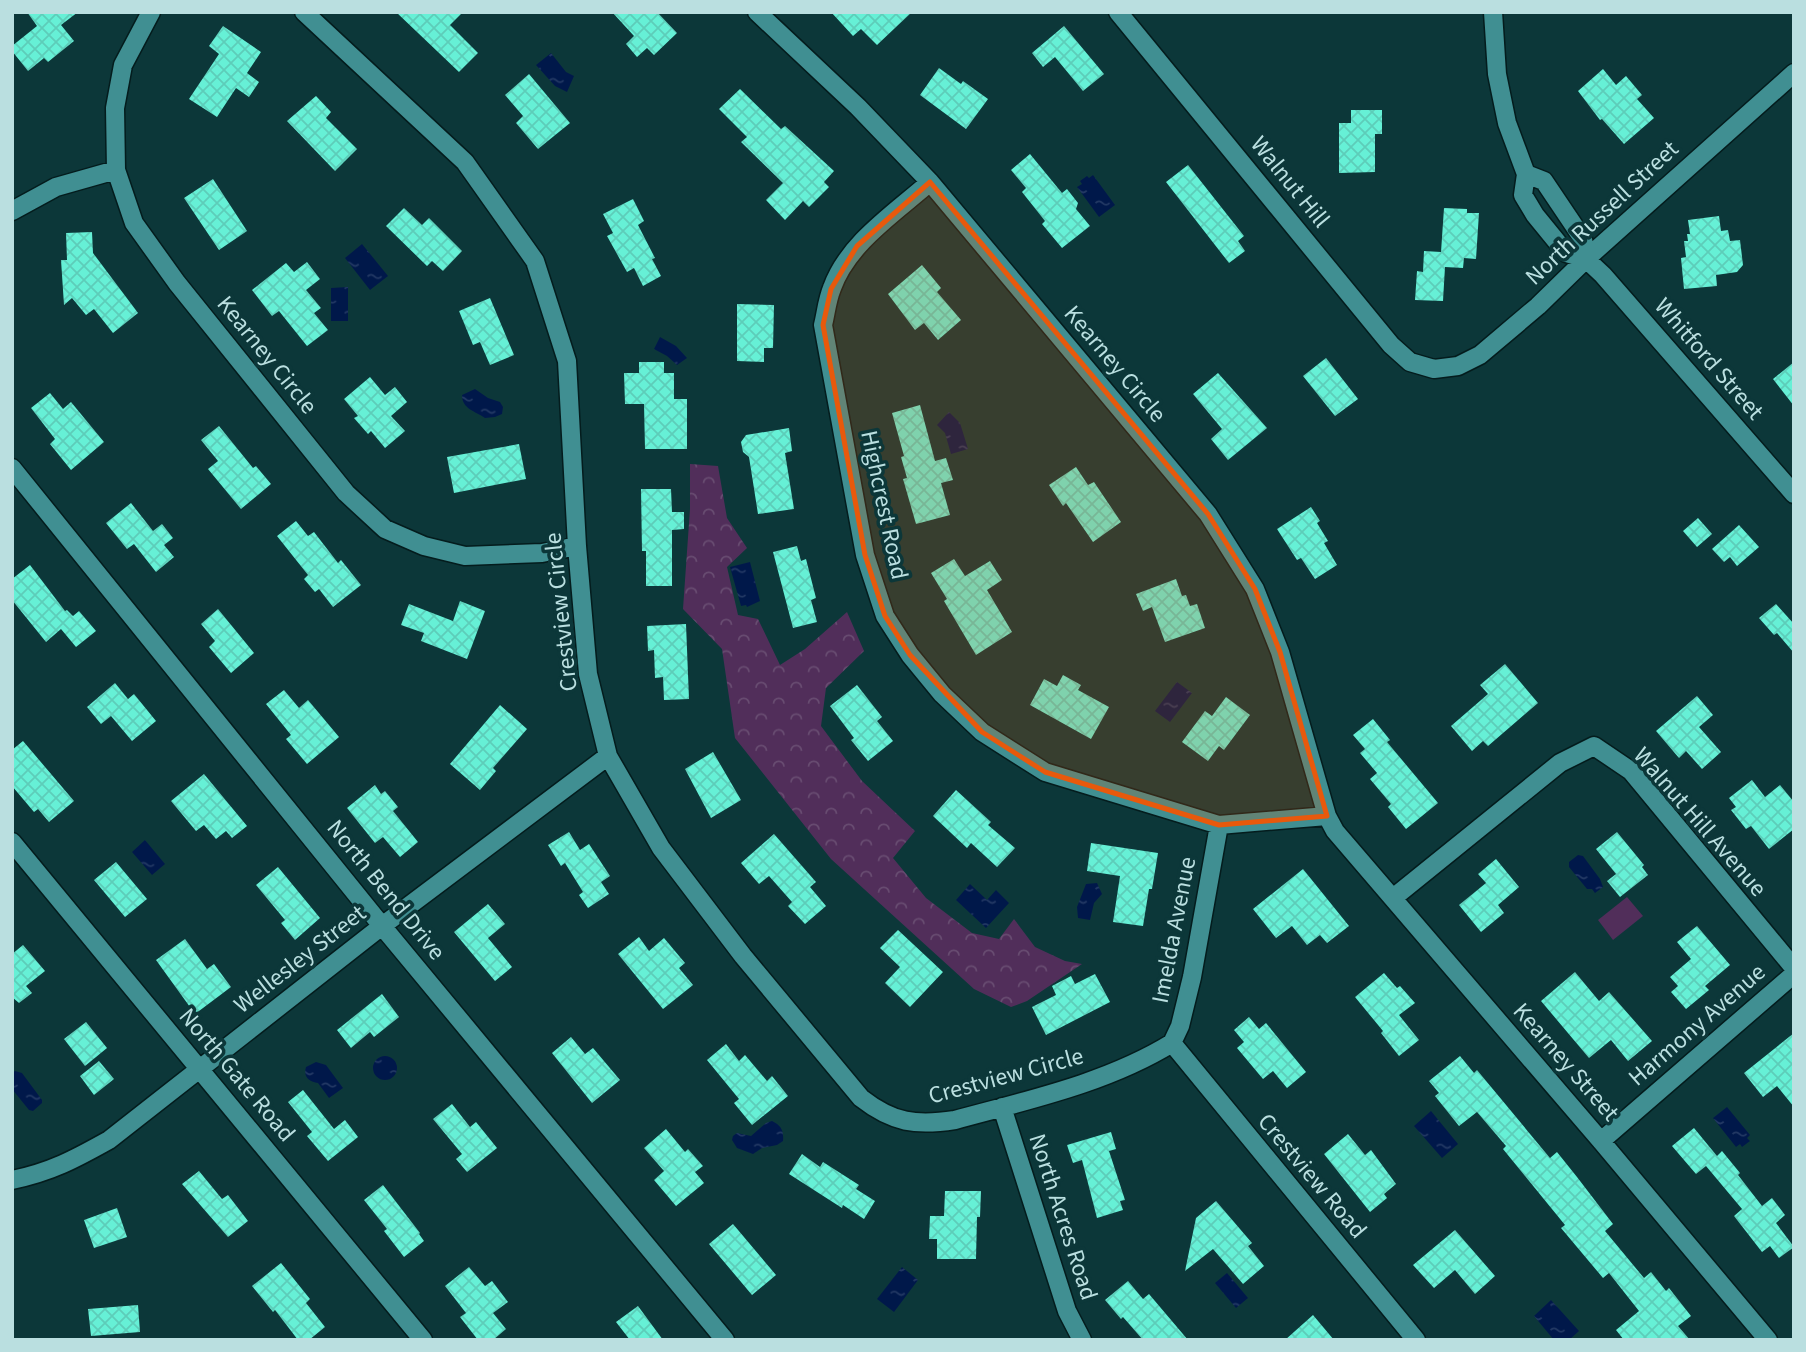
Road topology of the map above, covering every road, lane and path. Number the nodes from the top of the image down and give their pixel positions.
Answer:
1 (151, 12) edge
2 (304, 12) edge
3 (757, 12) edge
4 (1118, 12) edge
5 (1493, 12) edge
6 (1794, 73) edge
7 (116, 170) junction
8 (1526, 174) junction
9 (930, 182) junction
10 (12, 211) edge
11 (1586, 259) junction
12 (1434, 369) joint
13 (12, 468) edge
14 (1794, 494) edge
15 (578, 546) junction
16 (608, 756) junction
17 (1328, 816) junction
18 (1219, 825) junction
19 (12, 842) edge
20 (1393, 898) junction
21 (382, 926) junction
22 (1794, 968) edge
23 (1794, 974) edge
24 (1171, 1043) junction
25 (201, 1069) junction
26 (1002, 1107) junction
27 (1601, 1141) junction
28 (12, 1180) edge
29 (424, 1340) edge
30 (725, 1340) edge
31 (1082, 1340) edge
32 (1416, 1340) edge
33 (1768, 1340) edge

1 - 7 street, Kearney Circle
2 - 15 street, Crestview Circle
3 - 9 street, Kearney Circle
4 - 12 street, Walnut Hill
5 - 8 street, Whitford Street
6 - 11 street, North Russell Street
7 - 10 street
7 - 15 street, Kearney Circle
8 - 11 street, Whitford Street
8 - 11 street, Whitford Street
9 - 17 street, Kearney Circle
9 - 18 street, Highcrest Road
11 - 12 street, North Russell Street
11 - 14 street, Whitford Street
13 - 21 street, North Bend Drive
15 - 16 street, Crestview Circle
16 - 21 street, Wellesley Street
16 - 26 street, Crestview Circle
17 - 18 street, Highcrest Road
17 - 20 street, Kearney Street
18 - 24 street, Imelda Avenue
19 - 25 street, North Gate Road
20 - 22 street, Walnut Hill Avenue
20 - 27 street, Kearney Street
21 - 25 street, Wellesley Street
21 - 30 street, North Bend Drive
23 - 27 street, Harmony Avenue
24 - 26 street, Crestview Circle
24 - 32 street, Crestview Road
25 - 28 street, Wellesley Street
25 - 29 street, North Gate Road
26 - 31 street, North Acres Road
27 - 33 street, Kearney Street

